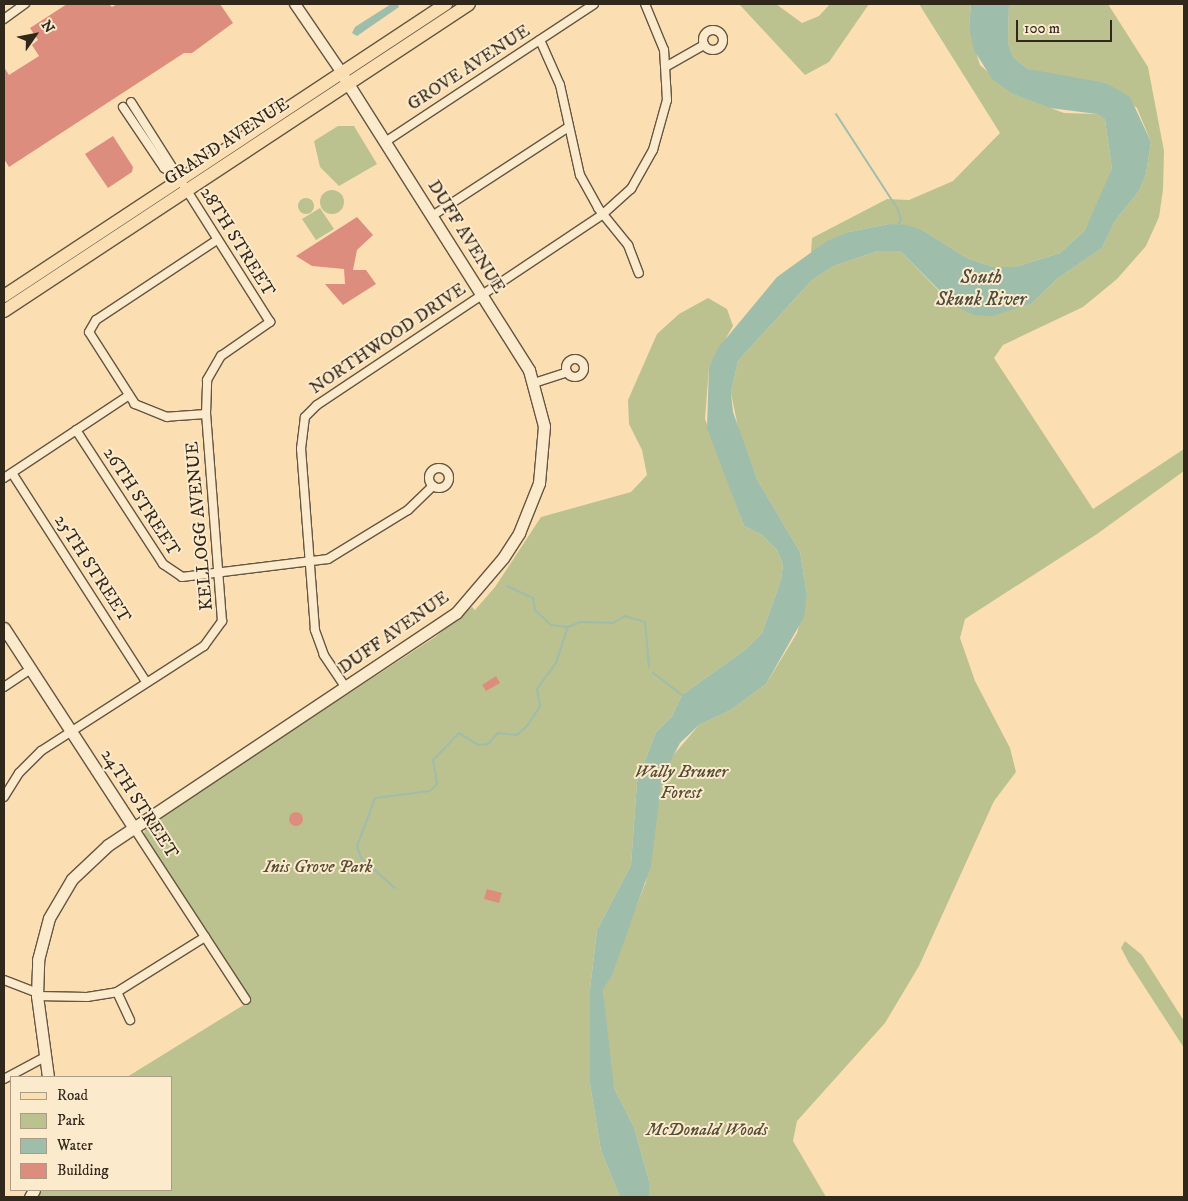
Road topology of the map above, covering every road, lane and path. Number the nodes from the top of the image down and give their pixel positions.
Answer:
1 (25, 4) edge
2 (294, 4) edge
3 (446, 4) edge
4 (469, 4) edge
5 (594, 4) edge
6 (645, 4) edge
7 (4, 19) edge
8 (540, 40) junction
9 (704, 46) dead end
10 (667, 66) junction
11 (345, 78) junction
12 (131, 102) dead end
13 (123, 107) dead end
14 (567, 128) junction
15 (385, 142) junction
16 (180, 181) junction
17 (603, 214) junction
18 (432, 216) junction
19 (217, 240) junction
20 (639, 274) dead end
21 (481, 295) junction
22 (4, 296) edge
23 (4, 311) edge
24 (270, 322) joint
25 (567, 372) dead end
26 (534, 383) junction
27 (128, 396) junction
28 (206, 414) junction
29 (76, 430) junction
30 (12, 473) junction
31 (4, 478) edge
32 (433, 486) dead end
33 (310, 563) junction
34 (220, 574) junction
35 (4, 628) edge
36 (31, 669) junction
37 (146, 682) junction
38 (4, 687) edge
39 (346, 688) junction
40 (71, 731) junction
41 (4, 797) edge
42 (134, 828) junction
43 (205, 937) junction
44 (4, 980) edge
45 (117, 992) junction
46 (37, 994) junction
47 (246, 1000) dead end
48 (130, 1020) dead end
49 (44, 1057) junction
50 (48, 1076) edge
51 (4, 1079) edge

1 - 7 street
2 - 11 street
3 - 11 main road, GRAND AVENUE
4 - 11 main road, GRAND AVENUE
5 - 8 street, GROVE AVENUE
6 - 10 street, NORTHWOOD DRIVE
8 - 14 street
8 - 15 street, GROVE AVENUE
9 - 10 street
10 - 17 street, NORTHWOOD DRIVE
11 - 15 main road, DUFF AVENUE
11 - 16 main road, GRAND AVENUE
12 - 16 street
13 - 16 street
14 - 17 street
14 - 18 street
15 - 18 main road, DUFF AVENUE
16 - 19 street, 28TH STREET
16 - 22 main road, GRAND AVENUE
16 - 23 main road, GRAND AVENUE
17 - 20 street
17 - 21 street, NORTHWOOD DRIVE
18 - 21 main road, DUFF AVENUE
19 - 24 street, 28TH STREET
19 - 27 street
21 - 26 main road, DUFF AVENUE
21 - 33 street, NORTHWOOD DRIVE
24 - 28 street, KELLOGG AVENUE
25 - 26 street
26 - 39 main road, DUFF AVENUE
27 - 28 street
27 - 29 street
28 - 34 street, KELLOGG AVENUE
29 - 30 street
29 - 34 street, 26TH STREET
30 - 31 street
30 - 37 street, 25TH STREET
32 - 33 street, 26TH STREET
33 - 34 street, 26TH STREET
33 - 39 street, NORTHWOOD DRIVE
34 - 37 street, KELLOGG AVENUE
35 - 36 main road, 24TH STREET
36 - 38 street
36 - 40 main road, 24TH STREET
37 - 40 street, KELLOGG AVENUE
39 - 42 main road, DUFF AVENUE
40 - 41 street, KELLOGG AVENUE
40 - 42 main road, 24TH STREET
42 - 43 street, 24TH STREET
42 - 46 main road, DUFF AVENUE
43 - 45 street
43 - 47 street, 24TH STREET
44 - 46 street
45 - 46 street
45 - 48 street
46 - 49 main road, DUFF AVENUE
49 - 50 main road, DUFF AVENUE
49 - 51 street

